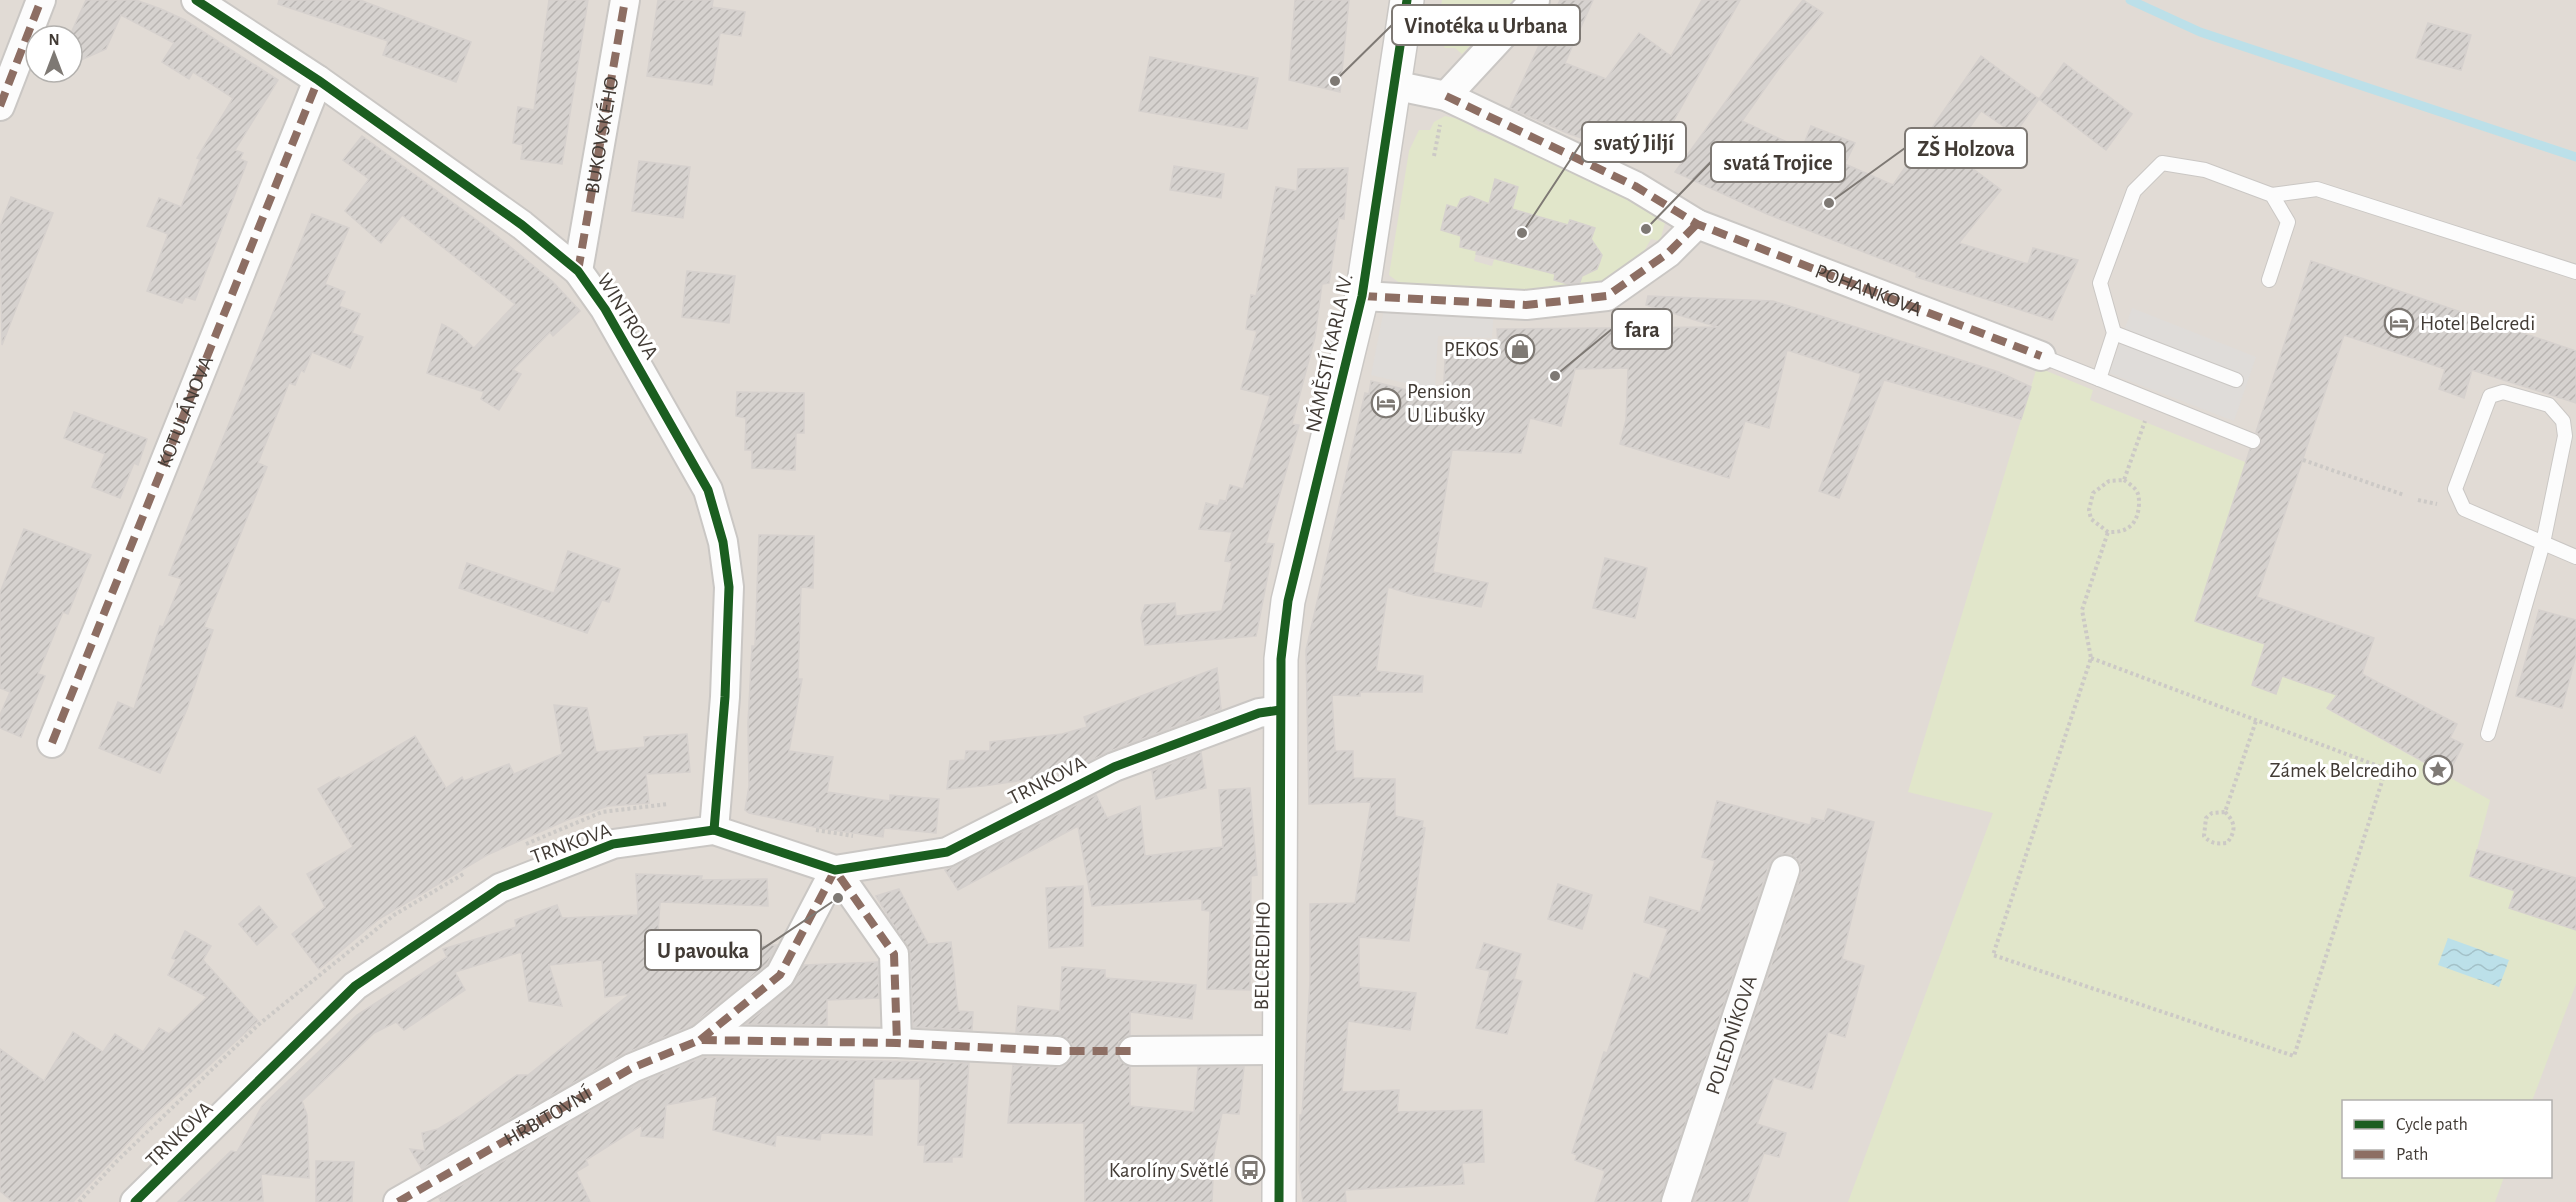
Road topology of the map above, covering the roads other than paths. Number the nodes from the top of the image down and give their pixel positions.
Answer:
1 (41, 0) edge
2 (196, 0) edge
3 (625, 0) edge
4 (1407, 0) edge
5 (1535, 0) edge
6 (318, 80) junction
7 (1393, 85) junction
8 (0, 106) edge
9 (1443, 109) junction
10 (2272, 195) junction
11 (1697, 224) junction
12 (578, 271) junction
13 (2576, 272) edge
14 (2269, 280) dead end
15 (1362, 296) junction
16 (2114, 333) junction
17 (2041, 356) joint
18 (2099, 379) junction
19 (2236, 380) dead end
20 (2253, 441) dead end
21 (2543, 543) junction
22 (2576, 557) edge
23 (1280, 710) junction
24 (2488, 734) dead end
25 (52, 743) dead end
26 (714, 819) junction
27 (835, 870) junction
28 (1785, 870) dead end
29 (700, 1040) junction
30 (897, 1043) junction
31 (1279, 1050) junction
32 (1057, 1051) dead end
33 (1133, 1051) dead end
34 (135, 1202) edge
35 (398, 1202) edge
36 (1279, 1202) edge
37 (1676, 1202) edge

1 - 8 street
2 - 6 street, WINTROVA
3 - 12 street, BUKOVSKÉHO
4 - 7 street, NÁMĚSTÍ KARLA IV.
5 - 9 street
6 - 12 street, WINTROVA
6 - 25 street, KOTULÁNOVA
7 - 9 street, POHANKOVA
7 - 15 street, NÁMĚSTÍ KARLA IV.
9 - 11 street, POHANKOVA
10 - 13 lane
10 - 14 lane
10 - 16 lane
11 - 15 street
11 - 17 street, POHANKOVA
12 - 26 street, WINTROVA
15 - 23 street, NÁMĚSTÍ KARLA IV.
16 - 18 lane
16 - 19 lane
17 - 18 lane
18 - 20 lane
21 - 21 lane
21 - 22 lane
21 - 24 lane
23 - 27 street, TRNKOVA
23 - 31 street, BELCREDIHO
26 - 27 street, TRNKOVA
26 - 34 street, TRNKOVA
27 - 29 street, HŘBITOVNÍ
27 - 30 street
28 - 37 street, POLEDNÍKOVA
29 - 30 street, HŘBITOVNÍ
29 - 35 street, HŘBITOVNÍ
30 - 32 street, HŘBITOVNÍ
31 - 33 street
31 - 36 street, BELCREDIHO

